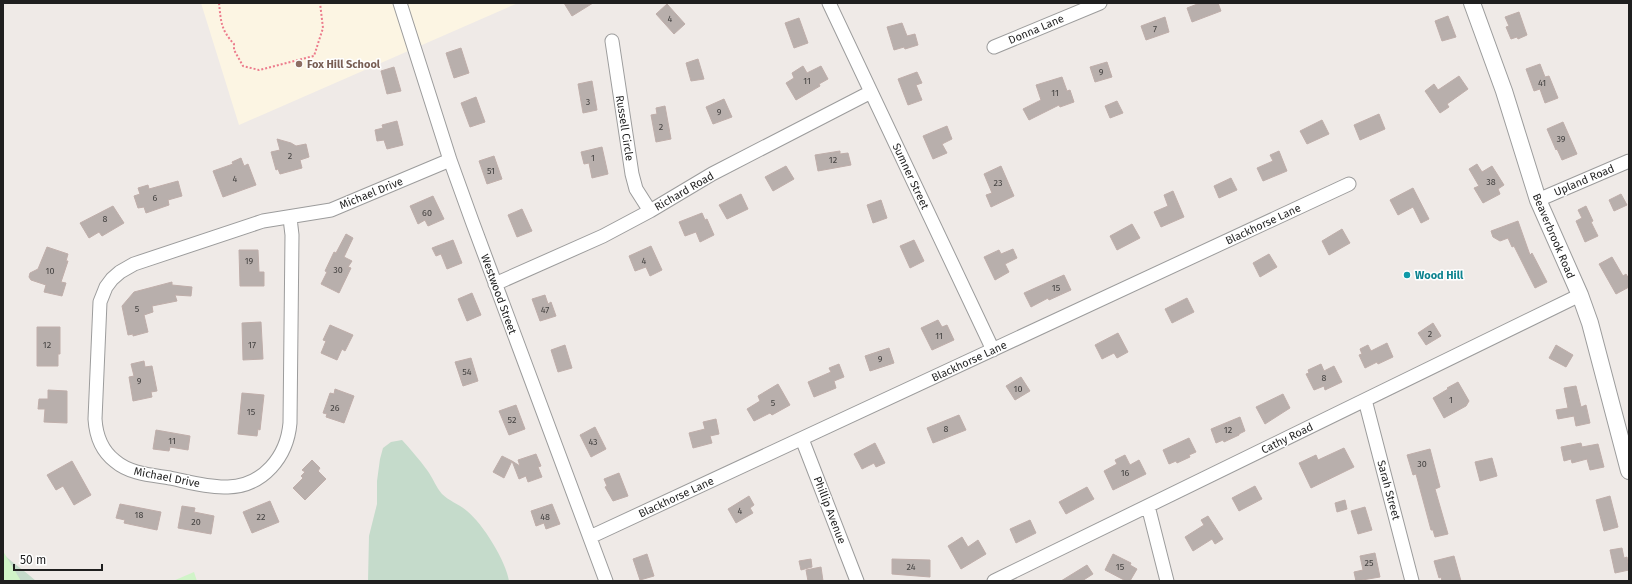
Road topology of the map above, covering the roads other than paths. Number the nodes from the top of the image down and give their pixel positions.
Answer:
1 (400, 3) edge
2 (828, 3) edge
3 (1100, 3) edge
4 (1472, 3) edge
5 (612, 41) dead end
6 (994, 46) dead end
7 (870, 92) junction
8 (450, 160) junction
9 (1629, 161) edge
10 (1349, 184) dead end
11 (1538, 200) junction
12 (650, 211) junction
13 (290, 218) junction
14 (495, 284) junction
15 (1580, 295) junction
16 (993, 350) junction
17 (1365, 400) junction
18 (802, 439) junction
19 (1629, 471) edge
20 (1148, 506) junction
21 (590, 538) junction
22 (606, 581) edge
23 (857, 581) edge
24 (994, 581) edge
25 (1167, 581) edge
26 (1412, 581) edge

1 - 8 street, Westwood Street
2 - 7 street, Sumner Street
3 - 6 street, Donna Lane
4 - 11 street, Beaverbrook Road
5 - 12 street, Russell Circle
7 - 12 street, Richard Road
7 - 16 street, Sumner Street
8 - 13 street, Michael Drive
8 - 14 street, Westwood Street
9 - 11 street, Upland Road
10 - 16 street, Blackhorse Lane
11 - 15 street, Beaverbrook Road
12 - 14 street, Richard Road
13 - 13 street, Michael Drive
14 - 21 street, Westwood Street
15 - 17 street, Cathy Road
15 - 19 street, Beaverbrook Road
16 - 18 street, Blackhorse Lane
17 - 20 street, Cathy Road
17 - 26 street, Sarah Street
18 - 21 street, Blackhorse Lane
18 - 23 street, Phillip Avenue
20 - 24 street, Cathy Road
20 - 25 street
21 - 22 street, Westwood Street

